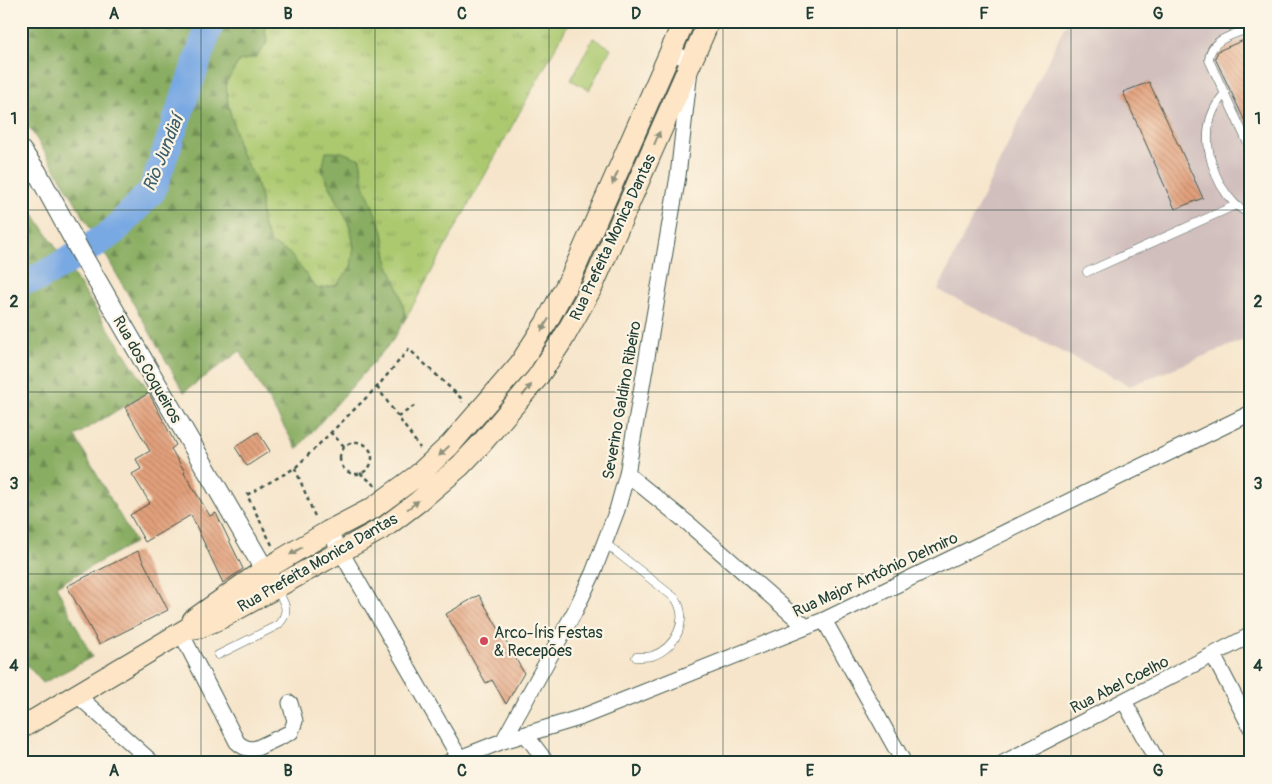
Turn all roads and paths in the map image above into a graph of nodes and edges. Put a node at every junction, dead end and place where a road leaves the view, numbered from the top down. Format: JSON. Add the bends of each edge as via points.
{"nodes":[{"id":1,"x":684,"y":21,"type":"edge"},
{"id":2,"x":709,"y":21,"type":"edge"},
{"id":3,"x":1251,"y":28,"type":"edge"},
{"id":4,"x":671,"y":52,"type":"junction"},
{"id":5,"x":691,"y":61,"type":"junction"},
{"id":6,"x":1225,"y":93,"type":"junction"},
{"id":7,"x":21,"y":150,"type":"edge"},
{"id":8,"x":1251,"y":150,"type":"edge"},
{"id":9,"x":1236,"y":205,"type":"junction"},
{"id":10,"x":1251,"y":215,"type":"edge"},
{"id":11,"x":1087,"y":272,"type":"dead end"},
{"id":12,"x":377,"y":387,"type":"junction"},
{"id":13,"x":417,"y":404,"type":"dead end"},
{"id":14,"x":457,"y":407,"type":"dead end"},
{"id":15,"x":1251,"y":413,"type":"edge"},
{"id":16,"x":398,"y":417,"type":"junction"},
{"id":17,"x":330,"y":432,"type":"junction"},
{"id":18,"x":345,"y":447,"type":"junction"},
{"id":19,"x":421,"y":449,"type":"dead end"},
{"id":20,"x":295,"y":468,"type":"junction"},
{"id":21,"x":360,"y":473,"type":"junction"},
{"id":22,"x":626,"y":474,"type":"junction"},
{"id":23,"x":369,"y":492,"type":"dead end"},
{"id":24,"x":324,"y":528,"type":"junction"},
{"id":25,"x":606,"y":544,"type":"junction"},
{"id":26,"x":274,"y":549,"type":"dead end"},
{"id":27,"x":340,"y":550,"type":"junction"},
{"id":28,"x":270,"y":578,"type":"junction"},
{"id":29,"x":824,"y":620,"type":"junction"},
{"id":30,"x":806,"y":627,"type":"junction"},
{"id":31,"x":184,"y":631,"type":"junction"},
{"id":32,"x":1251,"y":635,"type":"edge"},
{"id":33,"x":218,"y":655,"type":"dead end"},
{"id":34,"x":1213,"y":655,"type":"junction"},
{"id":35,"x":636,"y":658,"type":"dead end"},
{"id":36,"x":78,"y":695,"type":"junction"},
{"id":37,"x":1124,"y":701,"type":"junction"},
{"id":38,"x":290,"y":703,"type":"dead end"},
{"id":39,"x":21,"y":728,"type":"edge"},
{"id":40,"x":1251,"y":728,"type":"edge"},
{"id":41,"x":526,"y":734,"type":"junction"},
{"id":42,"x":503,"y":741,"type":"junction"},
{"id":43,"x":453,"y":760,"type":"edge"},
{"id":44,"x":153,"y":763,"type":"edge"},
{"id":45,"x":547,"y":763,"type":"edge"},
{"id":46,"x":904,"y":763,"type":"edge"},
{"id":47,"x":1003,"y":763,"type":"edge"},
{"id":48,"x":1158,"y":763,"type":"edge"}],
"edges":[{"from":1,"to":4,"type":"main road","name":"Rua Prefeita Monica Dantas"},
{"from":2,"to":5,"type":"main road","name":"Rua Prefeita Monica Dantas"},
{"from":3,"to":6,"type":"lane","via":[[1217,42],[1210,51],[1210,60]]},
{"from":4,"to":5,"type":"street"},
{"from":4,"to":24,"type":"main road","name":"Rua Prefeita Monica Dantas","one_way":true,"via":[[572,275],[520,364],[450,445],[418,475],[373,508]]},
{"from":5,"to":22,"type":"street","name":"Severino Galdino Ribeiro","via":[[678,176]]},
{"from":27,"to":5,"type":"main road","name":"Rua Prefeita Monica Dantas","one_way":true,"via":[[385,527],[460,466],[537,378],[592,287]]},
{"from":6,"to":8,"type":"lane"},
{"from":6,"to":9,"type":"lane","via":[[1211,116],[1208,147],[1217,178]]},
{"from":7,"to":28,"type":"street","name":"Rua dos Coqueiros"},
{"from":9,"to":10,"type":"lane"},
{"from":9,"to":11,"type":"lane"},
{"from":12,"to":14,"type":"path","via":[[409,350],[463,400]]},
{"from":12,"to":16,"type":"path"},
{"from":12,"to":17,"type":"path"},
{"from":13,"to":16,"type":"path"},
{"from":15,"to":29,"type":"street","name":"Rua Major Antônio Delmiro"},
{"from":16,"to":19,"type":"path"},
{"from":17,"to":18,"type":"path"},
{"from":17,"to":20,"type":"path"},
{"from":18,"to":21,"type":"path","via":[[340,456],[342,466],[350,473]]},
{"from":18,"to":21,"type":"path","via":[[359,443],[371,452],[369,468]]},
{"from":20,"to":24,"type":"path"},
{"from":20,"to":26,"type":"path","via":[[248,495]]},
{"from":21,"to":23,"type":"path","via":[[377,486]]},
{"from":22,"to":25,"type":"street","name":"Severino Galdino Ribeiro"},
{"from":22,"to":30,"type":"street","via":[[690,525]]},
{"from":24,"to":27,"type":"street"},
{"from":24,"to":28,"type":"main road","name":"Rua Prefeita Monica Dantas","one_way":true},
{"from":25,"to":35,"type":"lane","via":[[680,605],[681,624],[671,642],[662,651]]},
{"from":25,"to":42,"type":"street","name":"Severino Galdino Ribeiro","via":[[575,611]]},
{"from":27,"to":28,"type":"main road","name":"Rua Prefeita Monica Dantas"},
{"from":27,"to":43,"type":"street"},
{"from":28,"to":31,"type":"main road","name":"Rua Prefeita Monica Dantas","via":[[197,617]]},
{"from":28,"to":33,"type":"lane","via":[[285,603],[284,619]]},
{"from":29,"to":30,"type":"street","name":"Rua Major Antônio Delmiro"},
{"from":29,"to":46,"type":"street"},
{"from":30,"to":41,"type":"street","name":"Rua Major Antônio Delmiro","via":[[579,718]]},
{"from":31,"to":36,"type":"main road","name":"Rua Prefeita Monica Dantas"},
{"from":31,"to":38,"type":"street","via":[[236,742],[241,746],[257,748],[291,732],[295,715]]},
{"from":32,"to":34,"type":"street","name":"Rua Abel Coelho"},
{"from":34,"to":37,"type":"street","name":"Rua Abel Coelho"},
{"from":34,"to":40,"type":"street"},
{"from":36,"to":39,"type":"main road","name":"Rua Prefeita Monica Dantas"},
{"from":36,"to":44,"type":"street"},
{"from":37,"to":47,"type":"street","name":"Rua Abel Coelho"},
{"from":37,"to":48,"type":"street"},
{"from":41,"to":42,"type":"street","name":"Rua Major Antônio Delmiro"},
{"from":41,"to":45,"type":"street"},
{"from":42,"to":43,"type":"street","name":"Rua Major Antônio Delmiro"}]}
